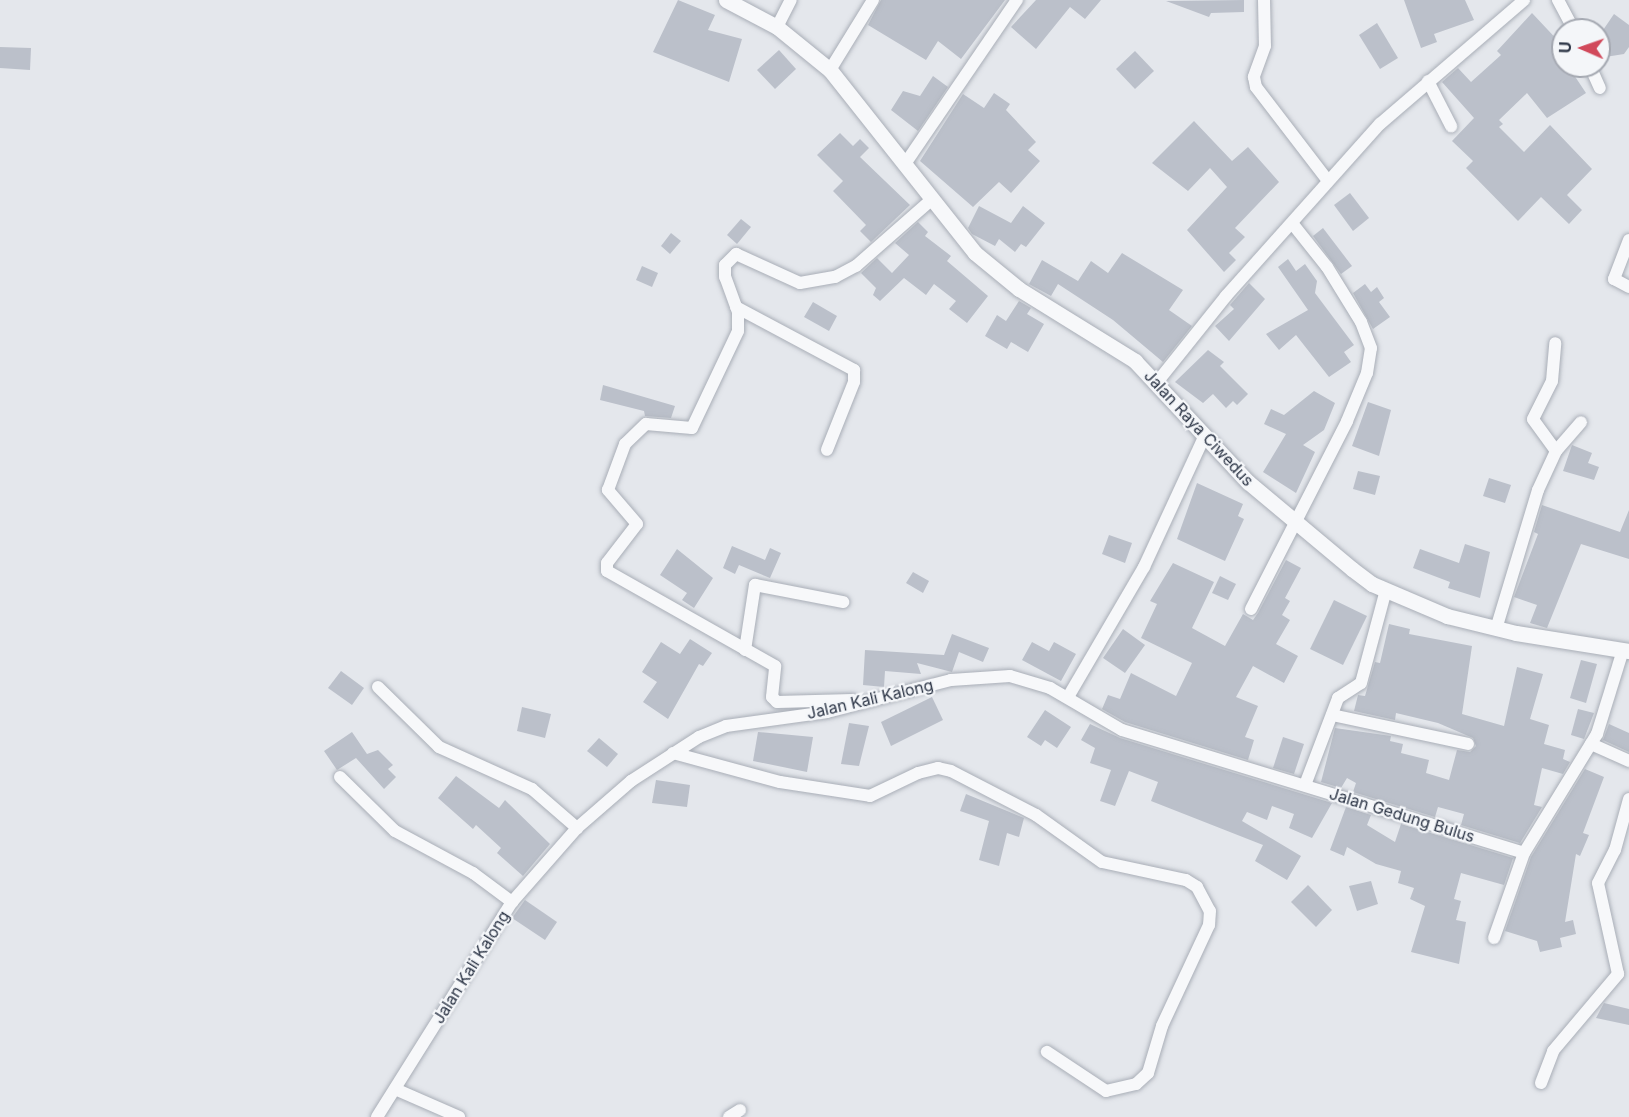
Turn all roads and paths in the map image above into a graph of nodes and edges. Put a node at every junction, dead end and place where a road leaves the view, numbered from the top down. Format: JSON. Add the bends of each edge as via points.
{"nodes":[{"id":1,"x":726,"y":0,"type":"edge"},
{"id":2,"x":791,"y":0,"type":"edge"},
{"id":3,"x":873,"y":0,"type":"edge"},
{"id":4,"x":1017,"y":0,"type":"edge"},
{"id":5,"x":1264,"y":0,"type":"edge"},
{"id":6,"x":1524,"y":0,"type":"edge"},
{"id":7,"x":1558,"y":0,"type":"edge"},
{"id":8,"x":1568,"y":18,"type":"edge"},
{"id":9,"x":777,"y":27,"type":"junction"},
{"id":10,"x":830,"y":70,"type":"junction"},
{"id":11,"x":1595,"y":78,"type":"edge"},
{"id":12,"x":1428,"y":81,"type":"junction"},
{"id":13,"x":1600,"y":88,"type":"dead end"},
{"id":14,"x":1451,"y":126,"type":"dead end"},
{"id":15,"x":905,"y":164,"type":"junction"},
{"id":16,"x":1328,"y":181,"type":"junction"},
{"id":17,"x":931,"y":200,"type":"junction"},
{"id":18,"x":1292,"y":224,"type":"junction"},
{"id":19,"x":1629,"y":240,"type":"edge"},
{"id":20,"x":1629,"y":287,"type":"edge"},
{"id":21,"x":736,"y":308,"type":"junction"},
{"id":22,"x":1555,"y":343,"type":"dead end"},
{"id":23,"x":1158,"y":381,"type":"junction"},
{"id":24,"x":1581,"y":422,"type":"dead end"},
{"id":25,"x":1205,"y":435,"type":"junction"},
{"id":26,"x":827,"y":450,"type":"dead end"},
{"id":27,"x":1557,"y":451,"type":"junction"},
{"id":28,"x":1293,"y":522,"type":"junction"},
{"id":29,"x":1386,"y":590,"type":"junction"},
{"id":30,"x":843,"y":602,"type":"dead end"},
{"id":31,"x":1251,"y":609,"type":"dead end"},
{"id":32,"x":1496,"y":629,"type":"junction"},
{"id":33,"x":745,"y":650,"type":"junction"},
{"id":34,"x":1626,"y":651,"type":"edge"},
{"id":35,"x":378,"y":687,"type":"dead end"},
{"id":36,"x":1068,"y":697,"type":"junction"},
{"id":37,"x":863,"y":701,"type":"junction"},
{"id":38,"x":1332,"y":716,"type":"junction"},
{"id":39,"x":1468,"y":744,"type":"dead end"},
{"id":40,"x":1591,"y":744,"type":"junction"},
{"id":41,"x":673,"y":753,"type":"junction"},
{"id":42,"x":1629,"y":761,"type":"edge"},
{"id":43,"x":340,"y":777,"type":"dead end"},
{"id":44,"x":1305,"y":784,"type":"junction"},
{"id":45,"x":1629,"y":799,"type":"edge"},
{"id":46,"x":577,"y":828,"type":"junction"},
{"id":47,"x":1524,"y":853,"type":"junction"},
{"id":48,"x":512,"y":902,"type":"junction"},
{"id":49,"x":1494,"y":938,"type":"dead end"},
{"id":50,"x":1047,"y":1052,"type":"dead end"},
{"id":51,"x":1541,"y":1083,"type":"dead end"},
{"id":52,"x":395,"y":1089,"type":"junction"},
{"id":53,"x":377,"y":1117,"type":"edge"},
{"id":54,"x":459,"y":1117,"type":"edge"}],
"edges":[{"from":1,"to":9,"type":"street","name":"Jalan Raya Ciwedus"},
{"from":2,"to":9,"type":"street"},
{"from":3,"to":10,"type":"street"},
{"from":4,"to":15,"type":"street"},
{"from":5,"to":16,"type":"street","via":[[1265,46],[1254,77],[1256,87]]},
{"from":6,"to":12,"type":"street","via":[[1508,18]]},
{"from":7,"to":8,"type":"street"},
{"from":9,"to":10,"type":"street","name":"Jalan Raya Ciwedus"},
{"from":10,"to":15,"type":"street","name":"Jalan Raya Ciwedus"},
{"from":11,"to":13,"type":"street"},
{"from":12,"to":14,"type":"street"},
{"from":12,"to":16,"type":"street"},
{"from":15,"to":17,"type":"street","name":"Jalan Raya Ciwedus"},
{"from":16,"to":18,"type":"street"},
{"from":17,"to":21,"type":"street","via":[[856,266],[835,277],[800,283],[736,254],[725,265]]},
{"from":17,"to":23,"type":"street","name":"Jalan Raya Ciwedus","via":[[995,270]]},
{"from":18,"to":23,"type":"street"},
{"from":18,"to":28,"type":"street","via":[[1327,267],[1371,348],[1359,395]]},
{"from":19,"to":20,"type":"street","via":[[1614,279]]},
{"from":21,"to":26,"type":"street","via":[[854,370],[854,382]]},
{"from":21,"to":33,"type":"street","via":[[738,331],[692,428],[646,424],[618,458],[608,495],[637,524],[604,568]]},
{"from":22,"to":27,"type":"street","via":[[1552,381],[1533,419]]},
{"from":23,"to":25,"type":"street","name":"Jalan Raya Ciwedus"},
{"from":24,"to":27,"type":"street"},
{"from":25,"to":28,"type":"street","name":"Jalan Raya Ciwedus"},
{"from":25,"to":36,"type":"street","via":[[1144,567]]},
{"from":27,"to":32,"type":"street","via":[[1538,490]]},
{"from":28,"to":29,"type":"street","name":"Jalan Raya Ciwedus","via":[[1352,569]]},
{"from":28,"to":31,"type":"street"},
{"from":29,"to":32,"type":"street","name":"Jalan Raya Ciwedus","via":[[1447,615]]},
{"from":29,"to":38,"type":"street","via":[[1361,682],[1339,696]]},
{"from":30,"to":33,"type":"street","via":[[755,585]]},
{"from":32,"to":34,"type":"street","name":"Jalan Raya Ciwedus"},
{"from":33,"to":37,"type":"street","via":[[775,666],[772,697],[777,702]]},
{"from":34,"to":40,"type":"street"},
{"from":35,"to":46,"type":"street","via":[[439,747],[532,789]]},
{"from":36,"to":37,"type":"street","name":"Jalan Kali Kalong","via":[[1032,680],[987,676]]},
{"from":36,"to":44,"type":"street","name":"Jalan Gedung Bulus","via":[[1122,730]]},
{"from":37,"to":41,"type":"street","name":"Jalan Kali Kalong","via":[[827,712],[726,726]]},
{"from":38,"to":39,"type":"street"},
{"from":38,"to":44,"type":"street"},
{"from":40,"to":42,"type":"street"},
{"from":40,"to":47,"type":"street"},
{"from":41,"to":46,"type":"street","name":"Jalan Kali Kalong","via":[[594,809]]},
{"from":41,"to":50,"type":"street","via":[[780,782],[870,796],[918,773],[938,768],[951,771],[1036,815],[1102,862],[1186,880],[1197,887],[1210,911],[1209,925],[1162,1026],[1148,1073],[1136,1084],[1106,1091]]},
{"from":43,"to":48,"type":"street","via":[[395,831],[473,873]]},
{"from":44,"to":47,"type":"street","name":"Jalan Gedung Bulus"},
{"from":45,"to":51,"type":"street","via":[[1615,850],[1598,883],[1618,974],[1553,1051]]},
{"from":46,"to":48,"type":"street","name":"Jalan Kali Kalong"},
{"from":47,"to":49,"type":"street"},
{"from":48,"to":52,"type":"street","name":"Jalan Kali Kalong"},
{"from":52,"to":53,"type":"street","name":"Jalan Kali Kalong"},
{"from":52,"to":54,"type":"street"}]}
